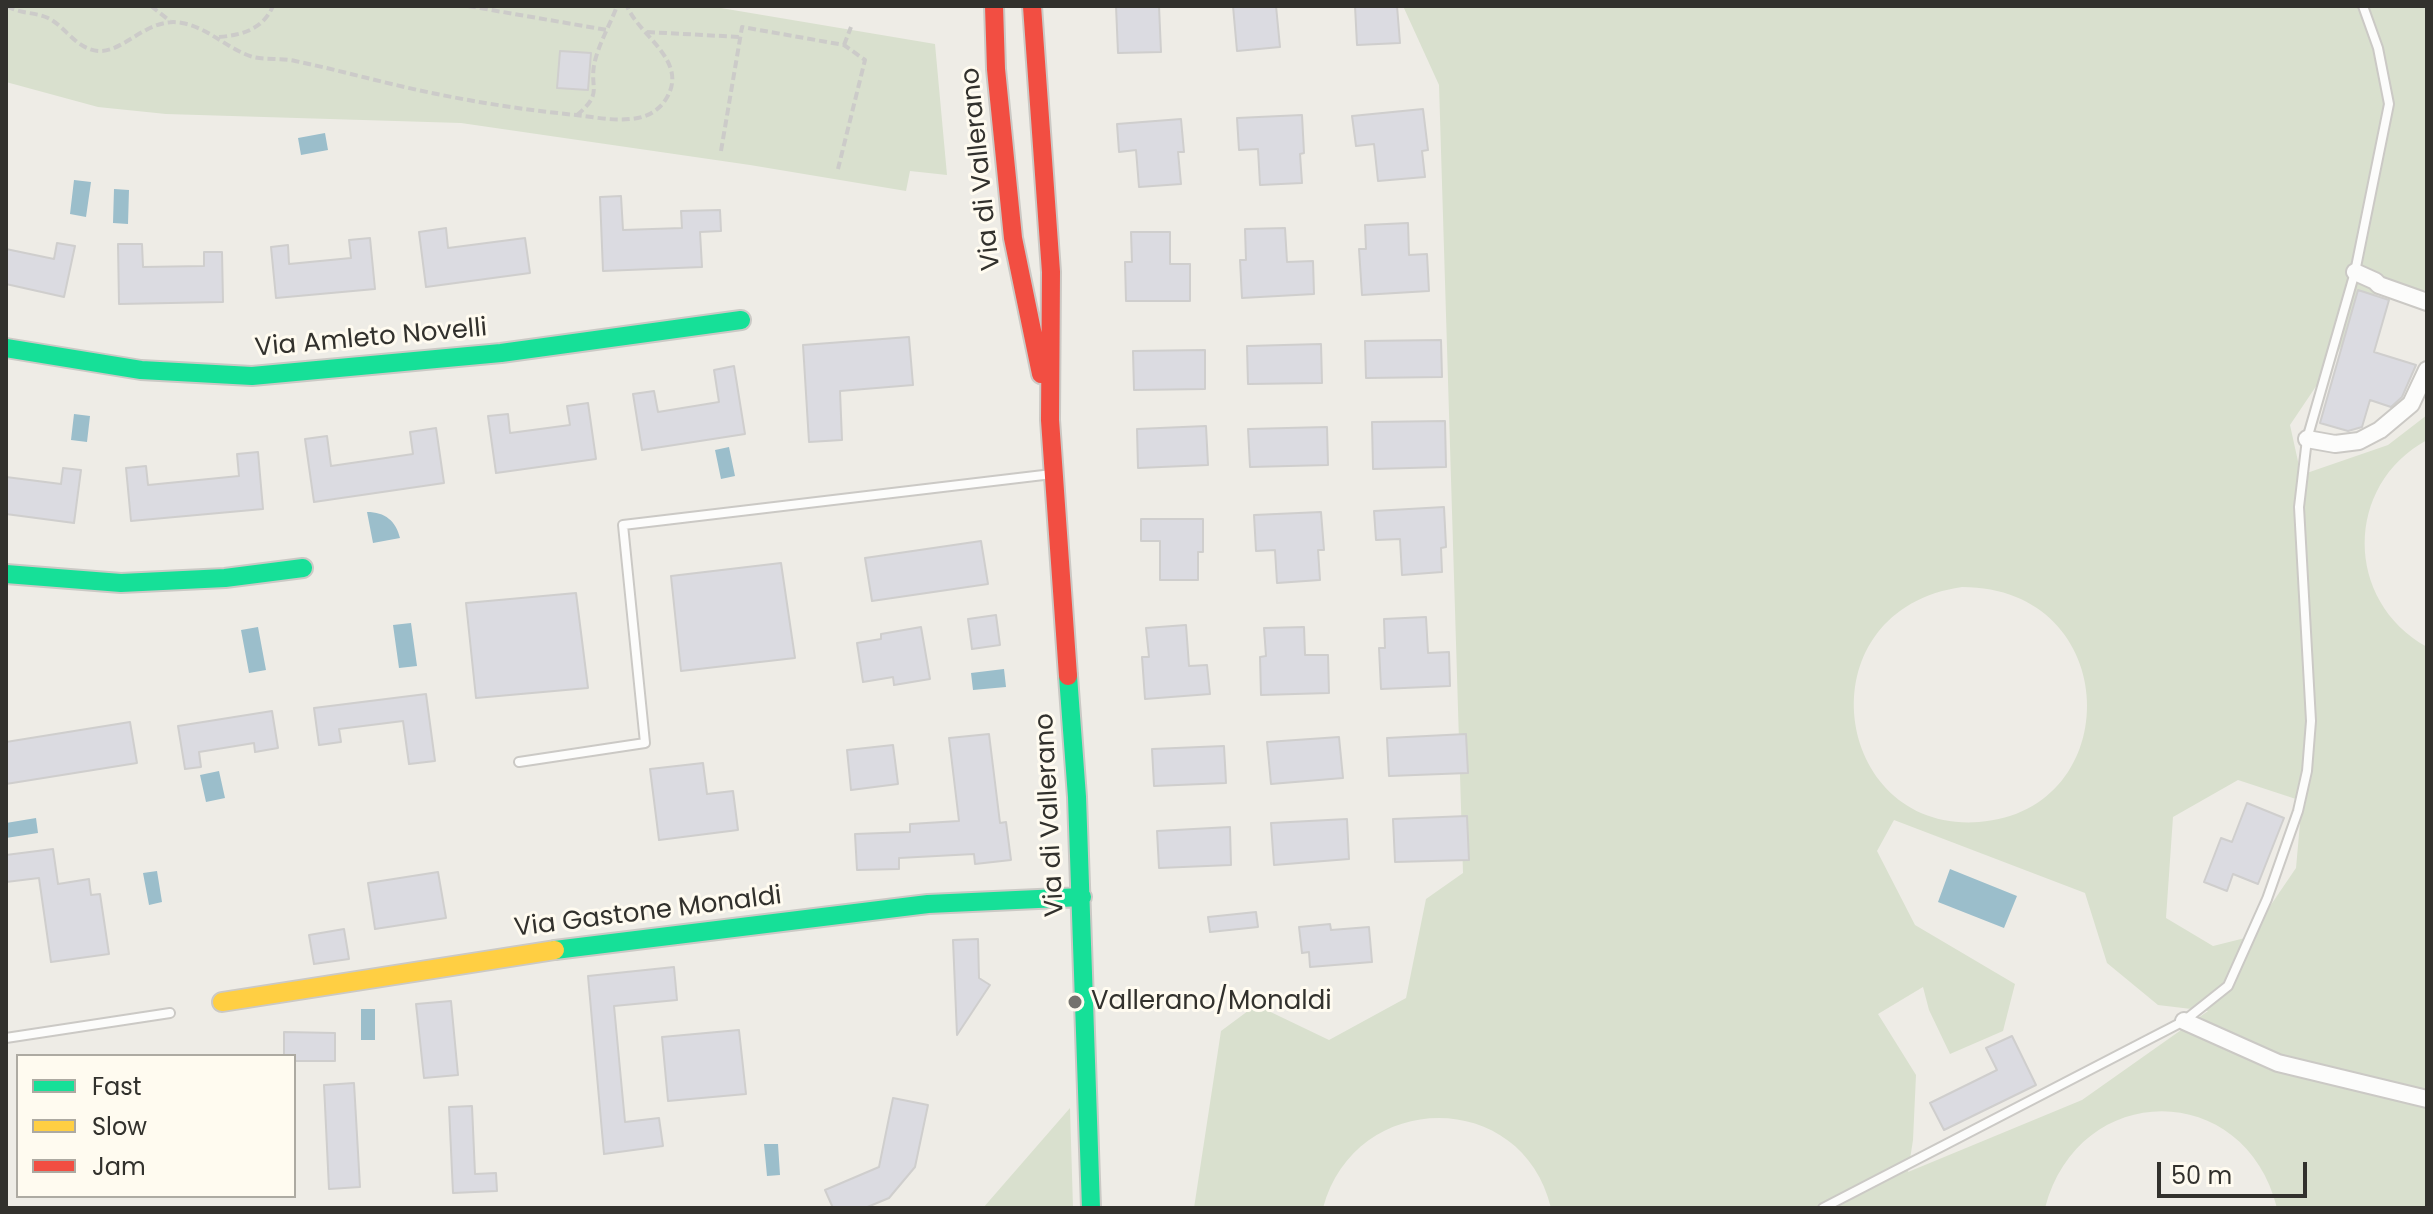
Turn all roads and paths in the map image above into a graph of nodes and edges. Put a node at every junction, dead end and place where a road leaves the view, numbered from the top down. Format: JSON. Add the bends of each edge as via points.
{"nodes":[{"id":1,"x":7,"y":6,"type":"edge"},
{"id":2,"x":151,"y":6,"type":"edge"},
{"id":3,"x":273,"y":6,"type":"edge"},
{"id":4,"x":468,"y":6,"type":"edge"},
{"id":5,"x":617,"y":6,"type":"edge"},
{"id":6,"x":627,"y":6,"type":"edge"},
{"id":7,"x":994,"y":6,"type":"edge"},
{"id":8,"x":1032,"y":6,"type":"edge"},
{"id":9,"x":2363,"y":6,"type":"edge"},
{"id":10,"x":170,"y":21,"type":"junction"},
{"id":11,"x":851,"y":27,"type":"dead end"},
{"id":12,"x":607,"y":30,"type":"junction"},
{"id":13,"x":647,"y":32,"type":"junction"},
{"id":14,"x":217,"y":37,"type":"junction"},
{"id":15,"x":740,"y":37,"type":"junction"},
{"id":16,"x":844,"y":45,"type":"junction"},
{"id":17,"x":577,"y":115,"type":"junction"},
{"id":18,"x":721,"y":151,"type":"dead end"},
{"id":19,"x":838,"y":169,"type":"dead end"},
{"id":20,"x":2355,"y":272,"type":"junction"},
{"id":21,"x":2427,"y":302,"type":"edge"},
{"id":22,"x":741,"y":320,"type":"dead end"},
{"id":23,"x":6,"y":348,"type":"edge"},
{"id":24,"x":2427,"y":370,"type":"edge"},
{"id":25,"x":1050,"y":420,"type":"junction"},
{"id":26,"x":2307,"y":439,"type":"junction"},
{"id":27,"x":1055,"y":473,"type":"junction"},
{"id":28,"x":303,"y":568,"type":"dead end"},
{"id":29,"x":6,"y":574,"type":"edge"},
{"id":30,"x":519,"y":762,"type":"dead end"},
{"id":31,"x":1082,"y":897,"type":"junction"},
{"id":32,"x":222,"y":1002,"type":"dead end"},
{"id":33,"x":170,"y":1013,"type":"dead end"},
{"id":34,"x":2184,"y":1021,"type":"junction"},
{"id":35,"x":6,"y":1038,"type":"edge"},
{"id":36,"x":2427,"y":1099,"type":"edge"},
{"id":37,"x":1091,"y":1208,"type":"edge"},
{"id":38,"x":1823,"y":1208,"type":"edge"}],
"edges":[{"from":1,"to":10,"type":"path","via":[[46,17],[97,51]]},
{"from":2,"to":10,"type":"path"},
{"from":3,"to":14,"type":"path","via":[[261,25],[241,35]]},
{"from":4,"to":12,"type":"path"},
{"from":5,"to":12,"type":"path"},
{"from":6,"to":13,"type":"path"},
{"from":7,"to":25,"type":"street","name":"Via di Vallerano","via":[[1013,238]]},
{"from":8,"to":25,"type":"street","name":"Via di Vallerano","via":[[1051,272]]},
{"from":9,"to":20,"type":"lane","via":[[2389,104]]},
{"from":10,"to":14,"type":"path"},
{"from":11,"to":16,"type":"path"},
{"from":12,"to":17,"type":"path","via":[[594,67],[596,88]]},
{"from":13,"to":15,"type":"path"},
{"from":13,"to":17,"type":"path","via":[[669,67],[673,84],[665,100],[653,113],[631,119]]},
{"from":14,"to":17,"type":"path","via":[[253,57],[292,60],[469,101]]},
{"from":15,"to":16,"type":"path","via":[[742,27]]},
{"from":15,"to":18,"type":"path"},
{"from":16,"to":19,"type":"path","via":[[865,60]]},
{"from":20,"to":21,"type":"street"},
{"from":20,"to":26,"type":"lane"},
{"from":22,"to":23,"type":"street","name":"Via Amleto Novelli","via":[[501,353],[252,376],[141,370]]},
{"from":24,"to":26,"type":"street","via":[[2411,404],[2380,430],[2359,441],[2335,444]]},
{"from":25,"to":27,"type":"street","name":"Via di Vallerano"},
{"from":26,"to":34,"type":"lane","via":[[2299,507],[2311,721],[2307,771],[2267,899],[2228,986]]},
{"from":27,"to":30,"type":"lane","via":[[623,525],[645,743]]},
{"from":27,"to":31,"type":"street","name":"Via di Vallerano"},
{"from":28,"to":29,"type":"street","via":[[121,583]]},
{"from":31,"to":32,"type":"street","name":"Via Gastone Monaldi","via":[[928,904],[514,955]]},
{"from":31,"to":37,"type":"street","name":"Via di Vallerano"},
{"from":33,"to":35,"type":"lane"},
{"from":34,"to":36,"type":"street","via":[[2278,1063]]},
{"from":34,"to":38,"type":"lane"}]}
